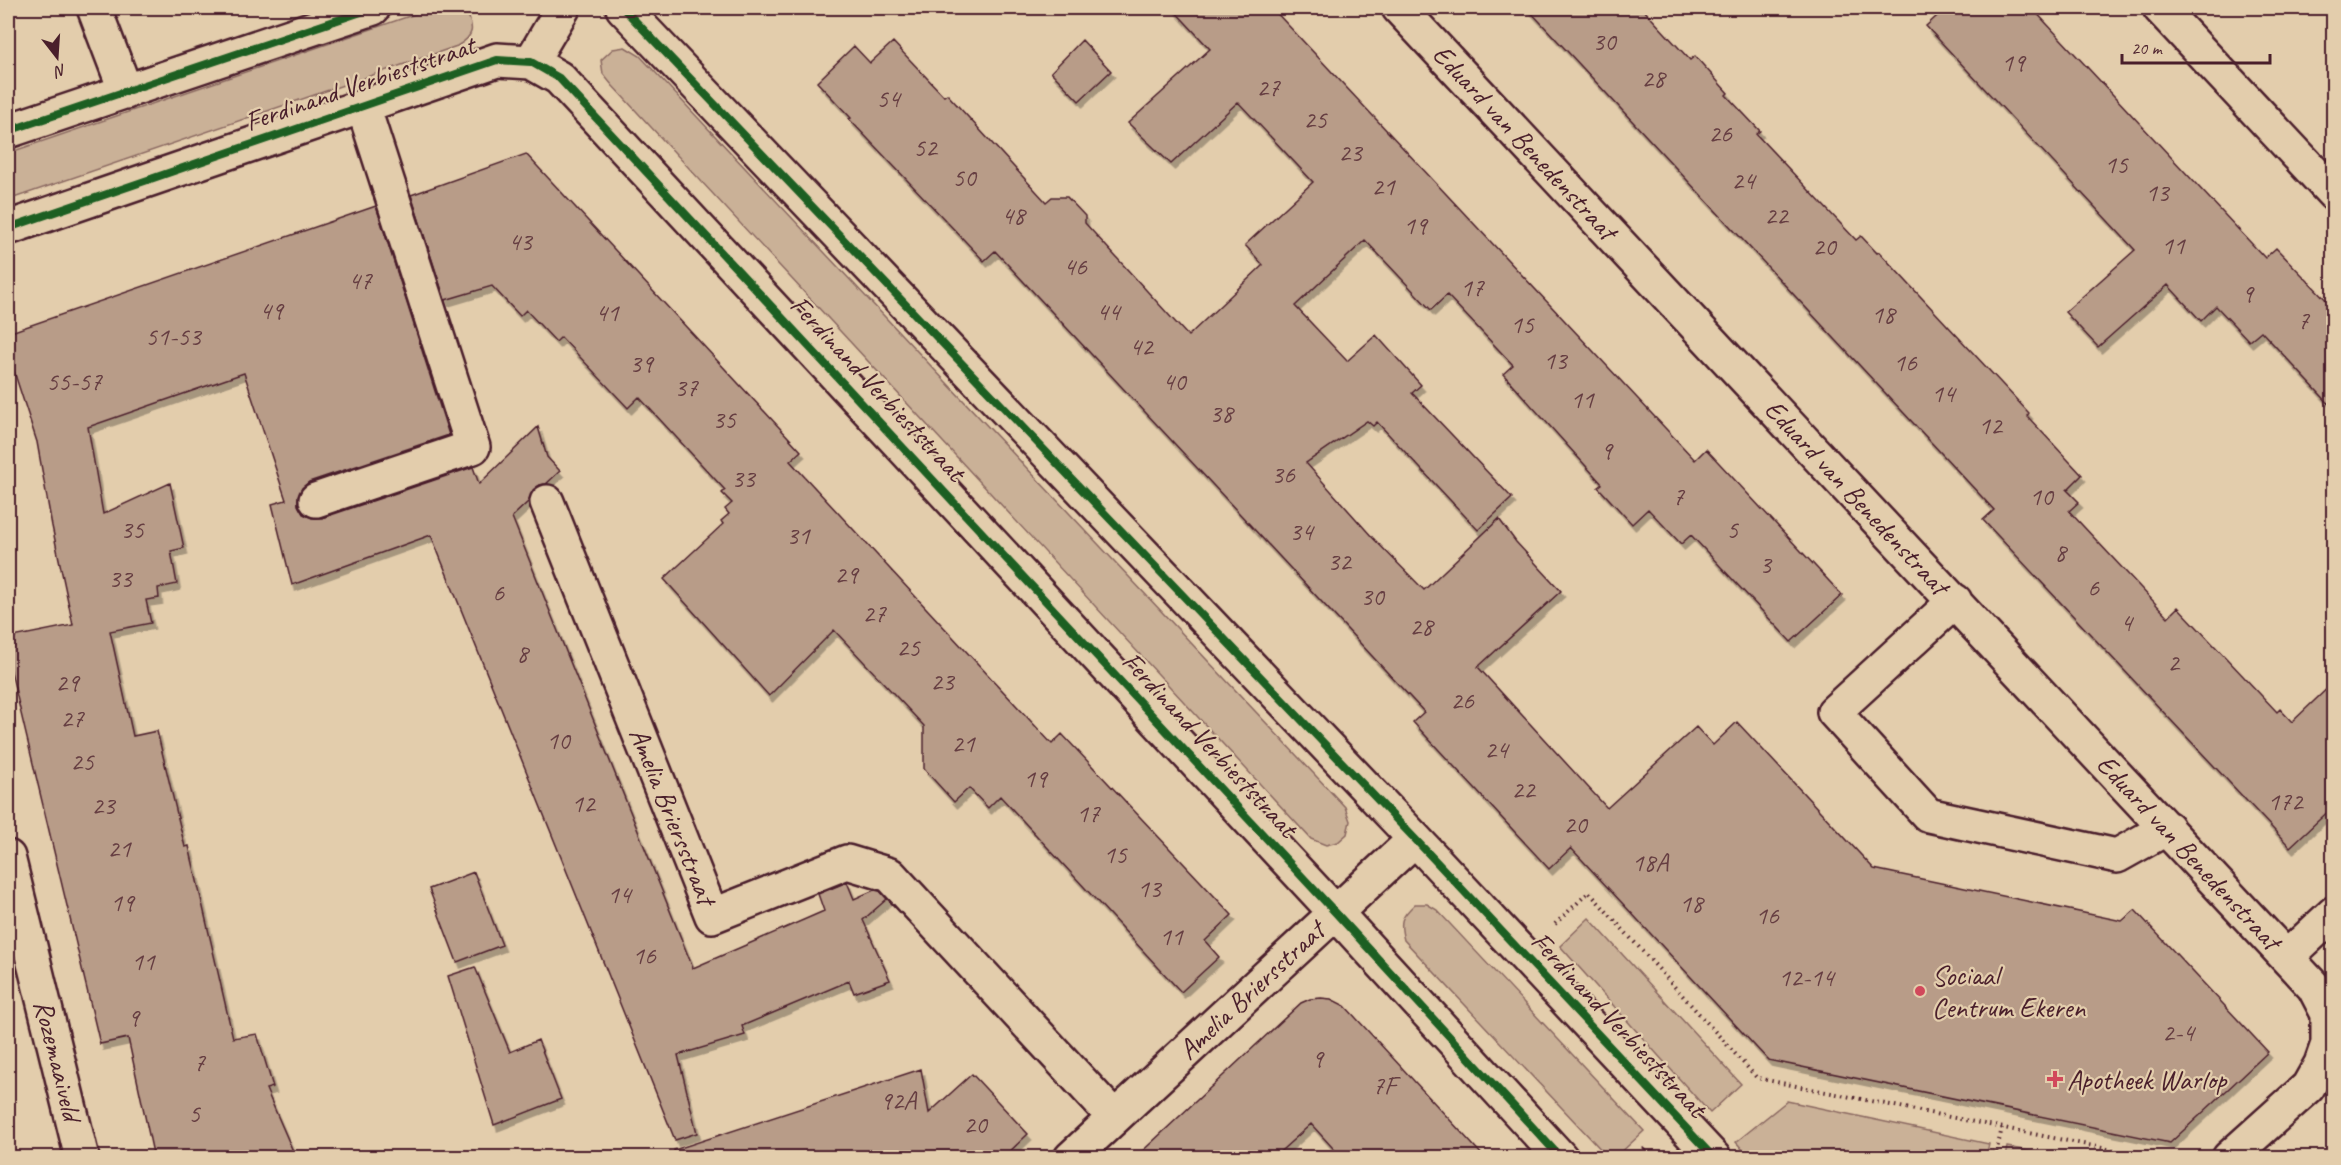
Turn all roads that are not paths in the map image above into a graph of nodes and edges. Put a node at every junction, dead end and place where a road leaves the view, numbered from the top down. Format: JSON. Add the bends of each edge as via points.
{"nodes":[{"id":1,"x":94,"y":8,"type":"edge"},
{"id":2,"x":373,"y":8,"type":"edge"},
{"id":3,"x":563,"y":8,"type":"edge"},
{"id":4,"x":623,"y":8,"type":"edge"},
{"id":5,"x":1400,"y":8,"type":"edge"},
{"id":6,"x":2160,"y":8,"type":"edge"},
{"id":7,"x":531,"y":62,"type":"junction"},
{"id":8,"x":126,"y":92,"type":"junction"},
{"id":9,"x":363,"y":106,"type":"junction"},
{"id":10,"x":8,"y":131,"type":"edge"},
{"id":11,"x":2334,"y":194,"type":"edge"},
{"id":12,"x":8,"y":228,"type":"edge"},
{"id":13,"x":316,"y":500,"type":"dead end"},
{"id":14,"x":547,"y":502,"type":"dead end"},
{"id":15,"x":1955,"y":601,"type":"junction"},
{"id":16,"x":2167,"y":828,"type":"junction"},
{"id":17,"x":1415,"y":839,"type":"junction"},
{"id":18,"x":8,"y":857,"type":"edge"},
{"id":19,"x":1335,"y":912,"type":"junction"},
{"id":20,"x":2334,"y":913,"type":"edge"},
{"id":21,"x":2287,"y":957,"type":"junction"},
{"id":22,"x":1114,"y":1117,"type":"junction"},
{"id":23,"x":82,"y":1158,"type":"edge"},
{"id":24,"x":1071,"y":1158,"type":"edge"},
{"id":25,"x":1561,"y":1158,"type":"edge"},
{"id":26,"x":1714,"y":1158,"type":"edge"},
{"id":27,"x":2229,"y":1158,"type":"edge"}],
"edges":[{"from":1,"to":8,"type":"street"},
{"from":2,"to":8,"type":"street"},
{"from":3,"to":7,"type":"street"},
{"from":4,"to":17,"type":"street","name":"Ferdinand Verbieststraat"},
{"from":5,"to":15,"type":"street","name":"Eduard van Benedenstraat"},
{"from":6,"to":11,"type":"street"},
{"from":7,"to":9,"type":"street","name":"Ferdinand Verbieststraat","via":[[497,60]]},
{"from":7,"to":19,"type":"street","name":"Ferdinand Verbieststraat","via":[[559,78]]},
{"from":8,"to":10,"type":"street"},
{"from":9,"to":12,"type":"street","name":"Ferdinand Verbieststraat"},
{"from":9,"to":13,"type":"street","via":[[473,447]]},
{"from":14,"to":22,"type":"street","name":"Amelia Briersstraat","via":[[712,916],[847,862],[890,875]]},
{"from":15,"to":16,"type":"street","name":"Eduard van Benedenstraat"},
{"from":15,"to":16,"type":"street","via":[[1834,712],[1928,815],[2117,856]]},
{"from":16,"to":21,"type":"street","name":"Eduard van Benedenstraat"},
{"from":17,"to":19,"type":"street","name":"Amelia Briersstraat"},
{"from":17,"to":26,"type":"street","name":"Ferdinand Verbieststraat"},
{"from":18,"to":23,"type":"street","name":"Rozemaaiveld"},
{"from":19,"to":22,"type":"street","name":"Amelia Briersstraat"},
{"from":19,"to":25,"type":"street","name":"Ferdinand Verbieststraat"},
{"from":20,"to":21,"type":"street"},
{"from":21,"to":27,"type":"street","name":"Eduard van Benedenstraat","via":[[2314,987],[2328,1014],[2328,1044],[2308,1087]]},
{"from":22,"to":24,"type":"street","name":"Amelia Briersstraat"}]}
